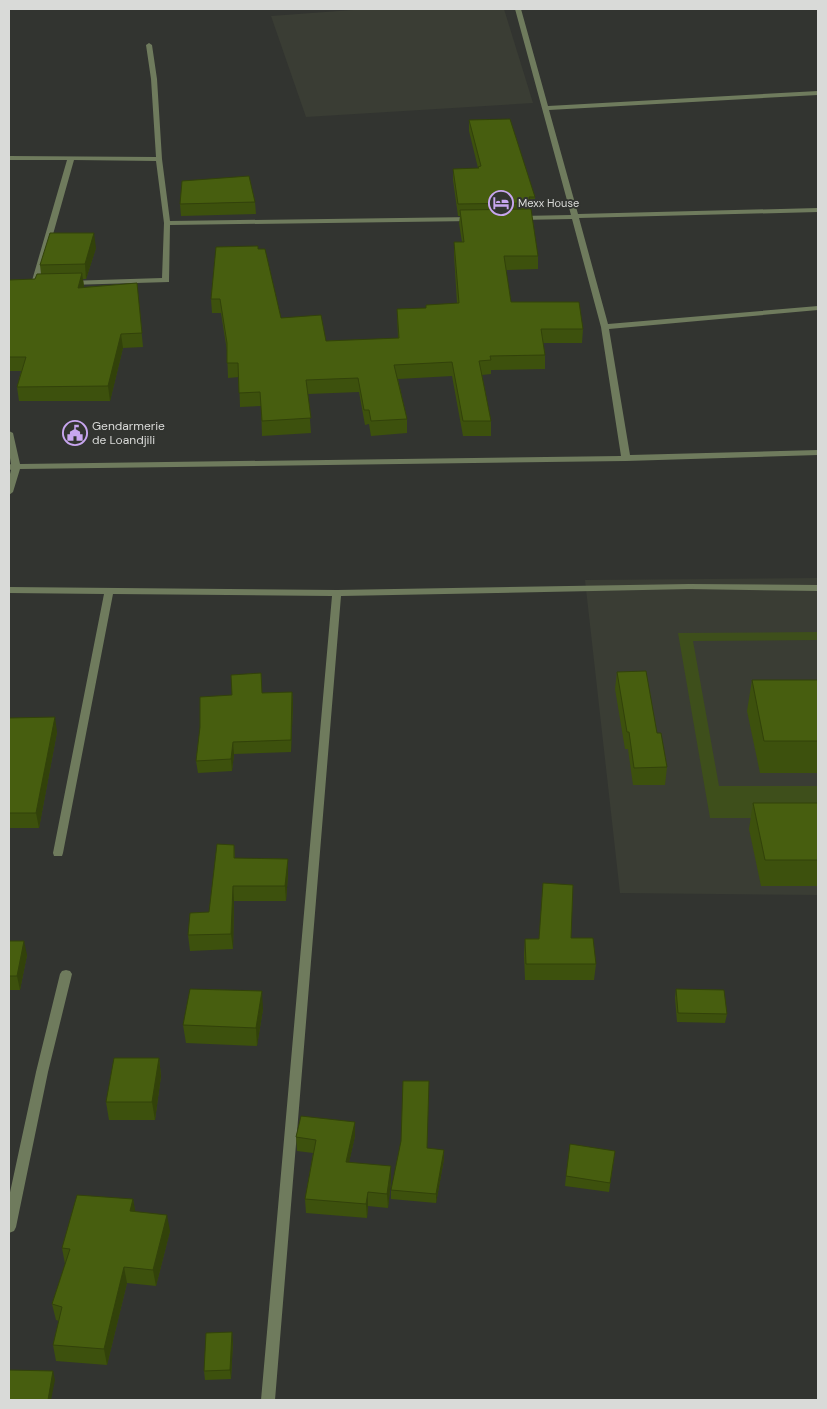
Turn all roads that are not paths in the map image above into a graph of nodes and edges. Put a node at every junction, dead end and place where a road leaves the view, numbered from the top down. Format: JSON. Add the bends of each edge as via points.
{"nodes":[{"id":1,"x":518,"y":9,"type":"edge"},
{"id":2,"x":149,"y":44,"type":"dead end"},
{"id":3,"x":818,"y":93,"type":"edge"},
{"id":4,"x":546,"y":108,"type":"junction"},
{"id":5,"x":9,"y":158,"type":"edge"},
{"id":6,"x":72,"y":159,"type":"junction"},
{"id":7,"x":159,"y":159,"type":"junction"},
{"id":8,"x":818,"y":210,"type":"edge"},
{"id":9,"x":515,"y":218,"type":"edge"},
{"id":10,"x":575,"y":218,"type":"junction"},
{"id":11,"x":485,"y":219,"type":"edge"},
{"id":12,"x":167,"y":223,"type":"junction"},
{"id":13,"x":63,"y":283,"type":"edge"},
{"id":14,"x":26,"y":284,"type":"edge"},
{"id":15,"x":35,"y":284,"type":"junction"},
{"id":16,"x":44,"y":284,"type":"edge"},
{"id":17,"x":818,"y":308,"type":"edge"},
{"id":18,"x":605,"y":327,"type":"junction"},
{"id":19,"x":9,"y":433,"type":"edge"},
{"id":20,"x":818,"y":453,"type":"edge"},
{"id":21,"x":626,"y":458,"type":"junction"},
{"id":22,"x":12,"y":467,"type":"edge"},
{"id":23,"x":9,"y":492,"type":"edge"},
{"id":24,"x":818,"y":588,"type":"edge"},
{"id":25,"x":9,"y":590,"type":"edge"},
{"id":26,"x":109,"y":591,"type":"junction"},
{"id":27,"x":337,"y":594,"type":"junction"},
{"id":28,"x":58,"y":853,"type":"dead end"},
{"id":29,"x":66,"y":974,"type":"dead end"},
{"id":30,"x":9,"y":1227,"type":"edge"},
{"id":31,"x":268,"y":1400,"type":"edge"}],
"edges":[{"from":1,"to":4,"type":"street"},
{"from":2,"to":7,"type":"street"},
{"from":3,"to":4,"type":"street"},
{"from":4,"to":10,"type":"street"},
{"from":5,"to":6,"type":"street"},
{"from":6,"to":7,"type":"street"},
{"from":6,"to":15,"type":"street"},
{"from":7,"to":12,"type":"street"},
{"from":8,"to":10,"type":"street"},
{"from":9,"to":10,"type":"street"},
{"from":10,"to":18,"type":"street"},
{"from":11,"to":12,"type":"street"},
{"from":12,"to":13,"type":"street","via":[[166,280]]},
{"from":14,"to":15,"type":"street"},
{"from":15,"to":16,"type":"street"},
{"from":17,"to":18,"type":"street"},
{"from":18,"to":21,"type":"street"},
{"from":19,"to":22,"type":"street"},
{"from":20,"to":21,"type":"street"},
{"from":21,"to":22,"type":"street"},
{"from":22,"to":23,"type":"street"},
{"from":24,"to":27,"type":"street","via":[[689,587]]},
{"from":25,"to":26,"type":"street"},
{"from":26,"to":27,"type":"street"},
{"from":26,"to":28,"type":"street"},
{"from":27,"to":31,"type":"street"},
{"from":29,"to":30,"type":"street"}]}
